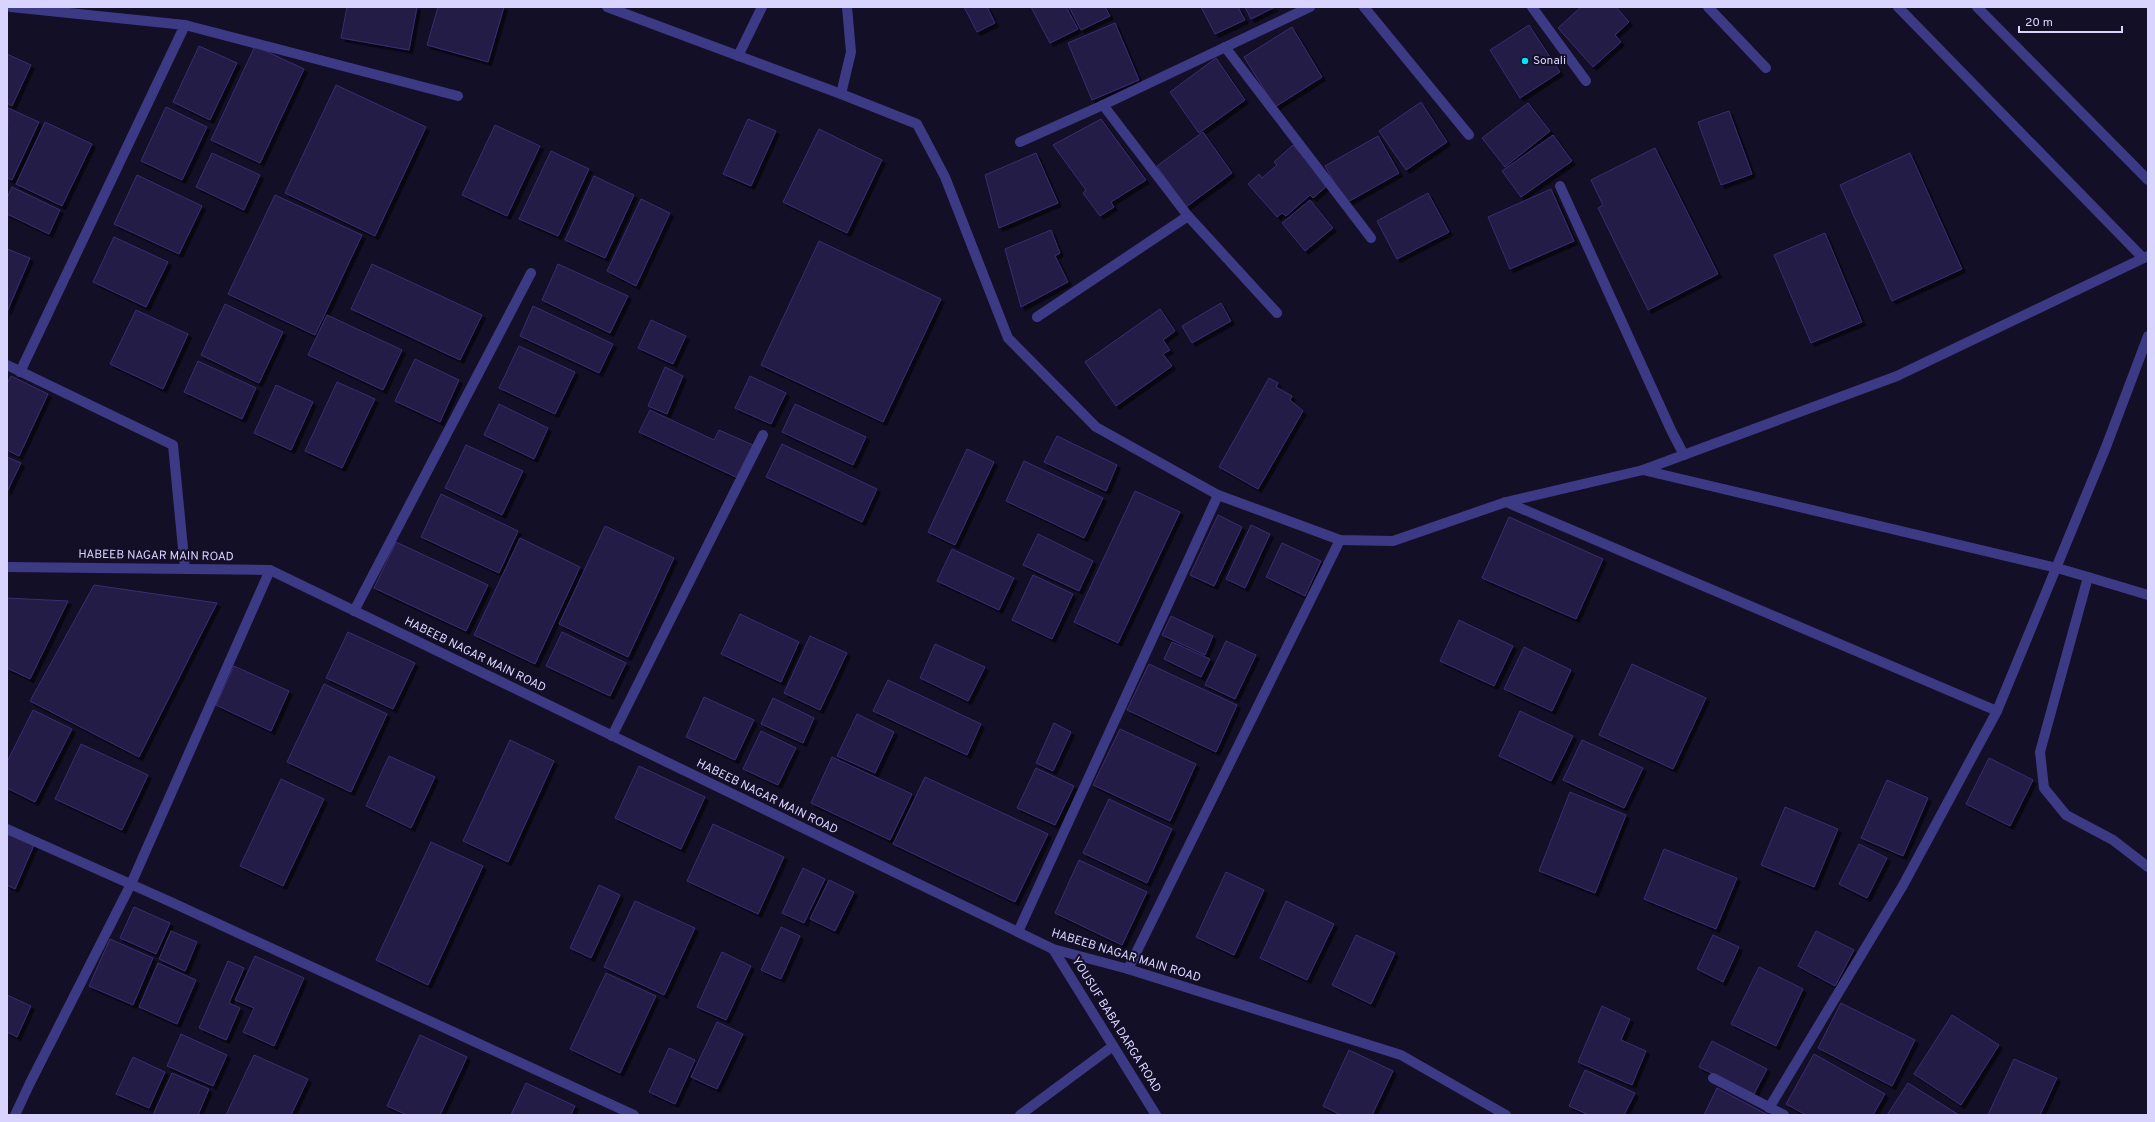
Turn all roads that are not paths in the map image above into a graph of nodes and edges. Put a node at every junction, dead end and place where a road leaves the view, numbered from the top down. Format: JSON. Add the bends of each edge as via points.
{"nodes":[{"id":1,"x":11,"y":7,"type":"edge"},
{"id":2,"x":607,"y":7,"type":"edge"},
{"id":3,"x":762,"y":7,"type":"edge"},
{"id":4,"x":846,"y":7,"type":"edge"},
{"id":5,"x":1310,"y":7,"type":"edge"},
{"id":6,"x":1364,"y":7,"type":"edge"},
{"id":7,"x":1532,"y":7,"type":"edge"},
{"id":8,"x":1708,"y":7,"type":"edge"},
{"id":9,"x":1898,"y":7,"type":"edge"},
{"id":10,"x":1977,"y":7,"type":"edge"},
{"id":11,"x":185,"y":25,"type":"junction"},
{"id":12,"x":1225,"y":48,"type":"junction"},
{"id":13,"x":738,"y":56,"type":"junction"},
{"id":14,"x":1766,"y":68,"type":"dead end"},
{"id":15,"x":1586,"y":81,"type":"dead end"},
{"id":16,"x":841,"y":94,"type":"junction"},
{"id":17,"x":458,"y":96,"type":"dead end"},
{"id":18,"x":1103,"y":105,"type":"junction"},
{"id":19,"x":1469,"y":136,"type":"dead end"},
{"id":20,"x":1020,"y":142,"type":"dead end"},
{"id":21,"x":2148,"y":180,"type":"edge"},
{"id":22,"x":1560,"y":186,"type":"dead end"},
{"id":23,"x":1188,"y":216,"type":"junction"},
{"id":24,"x":1371,"y":238,"type":"dead end"},
{"id":25,"x":2146,"y":257,"type":"edge"},
{"id":26,"x":531,"y":273,"type":"dead end"},
{"id":27,"x":1277,"y":314,"type":"dead end"},
{"id":28,"x":1037,"y":317,"type":"dead end"},
{"id":29,"x":2148,"y":336,"type":"edge"},
{"id":30,"x":7,"y":365,"type":"edge"},
{"id":31,"x":20,"y":372,"type":"junction"},
{"id":32,"x":763,"y":435,"type":"dead end"},
{"id":33,"x":1684,"y":455,"type":"junction"},
{"id":34,"x":1643,"y":470,"type":"junction"},
{"id":35,"x":1218,"y":495,"type":"junction"},
{"id":36,"x":1506,"y":502,"type":"junction"},
{"id":37,"x":1340,"y":540,"type":"junction"},
{"id":38,"x":7,"y":567,"type":"edge"},
{"id":39,"x":2057,"y":568,"type":"junction"},
{"id":40,"x":185,"y":569,"type":"junction"},
{"id":41,"x":270,"y":570,"type":"junction"},
{"id":42,"x":2088,"y":577,"type":"junction"},
{"id":43,"x":2148,"y":595,"type":"edge"},
{"id":44,"x":354,"y":611,"type":"junction"},
{"id":45,"x":1997,"y":711,"type":"junction"},
{"id":46,"x":612,"y":736,"type":"junction"},
{"id":47,"x":7,"y":830,"type":"edge"},
{"id":48,"x":2148,"y":867,"type":"edge"},
{"id":49,"x":131,"y":884,"type":"junction"},
{"id":50,"x":1018,"y":932,"type":"junction"},
{"id":51,"x":1053,"y":949,"type":"junction"},
{"id":52,"x":1128,"y":969,"type":"junction"},
{"id":53,"x":1113,"y":1046,"type":"junction"},
{"id":54,"x":1713,"y":1078,"type":"dead end"},
{"id":55,"x":1769,"y":1108,"type":"junction"},
{"id":56,"x":15,"y":1115,"type":"edge"},
{"id":57,"x":634,"y":1115,"type":"edge"},
{"id":58,"x":1020,"y":1115,"type":"edge"},
{"id":59,"x":1156,"y":1115,"type":"edge"},
{"id":60,"x":1506,"y":1115,"type":"edge"},
{"id":61,"x":1784,"y":1115,"type":"edge"}],
"edges":[{"from":1,"to":11,"type":"street"},
{"from":2,"to":13,"type":"street"},
{"from":3,"to":13,"type":"street"},
{"from":4,"to":16,"type":"street","via":[[851,52]]},
{"from":5,"to":12,"type":"street"},
{"from":6,"to":19,"type":"street"},
{"from":7,"to":15,"type":"street"},
{"from":8,"to":14,"type":"street"},
{"from":9,"to":25,"type":"street"},
{"from":10,"to":21,"type":"street"},
{"from":11,"to":17,"type":"street"},
{"from":11,"to":31,"type":"street"},
{"from":12,"to":18,"type":"street"},
{"from":12,"to":24,"type":"street"},
{"from":13,"to":16,"type":"street"},
{"from":16,"to":35,"type":"street","via":[[918,124],[945,177],[1008,338],[1096,427]]},
{"from":18,"to":20,"type":"street"},
{"from":18,"to":23,"type":"street"},
{"from":22,"to":33,"type":"street"},
{"from":23,"to":27,"type":"street"},
{"from":23,"to":28,"type":"street"},
{"from":25,"to":33,"type":"street","via":[[1896,376]]},
{"from":26,"to":44,"type":"street"},
{"from":29,"to":39,"type":"street"},
{"from":30,"to":31,"type":"street"},
{"from":31,"to":40,"type":"street","via":[[172,445]]},
{"from":32,"to":46,"type":"street"},
{"from":33,"to":34,"type":"street"},
{"from":34,"to":36,"type":"street"},
{"from":34,"to":39,"type":"street"},
{"from":35,"to":37,"type":"street"},
{"from":35,"to":50,"type":"street"},
{"from":36,"to":37,"type":"street","via":[[1393,541]]},
{"from":36,"to":45,"type":"street"},
{"from":37,"to":52,"type":"street"},
{"from":38,"to":40,"type":"street","name":"HABEEB NAGAR MAIN ROAD"},
{"from":39,"to":42,"type":"street"},
{"from":39,"to":45,"type":"street"},
{"from":40,"to":41,"type":"street","name":"HABEEB NAGAR MAIN ROAD"},
{"from":41,"to":44,"type":"street","name":"HABEEB NAGAR MAIN ROAD"},
{"from":41,"to":49,"type":"street"},
{"from":42,"to":43,"type":"street"},
{"from":42,"to":48,"type":"street","via":[[2040,752],[2044,788],[2066,815],[2113,840]]},
{"from":44,"to":46,"type":"street","name":"HABEEB NAGAR MAIN ROAD"},
{"from":45,"to":55,"type":"street","via":[[1902,887]]},
{"from":46,"to":50,"type":"street","name":"HABEEB NAGAR MAIN ROAD"},
{"from":47,"to":49,"type":"street"},
{"from":49,"to":56,"type":"street"},
{"from":49,"to":57,"type":"street"},
{"from":50,"to":51,"type":"street","name":"HABEEB NAGAR MAIN ROAD"},
{"from":51,"to":52,"type":"street","name":"HABEEB NAGAR MAIN ROAD"},
{"from":51,"to":53,"type":"street","name":"YOUSUF BABA DARGA ROAD"},
{"from":52,"to":60,"type":"street","name":"HABEEB NAGAR MAIN ROAD","via":[[1401,1055]]},
{"from":53,"to":58,"type":"street"},
{"from":53,"to":59,"type":"street","name":"YOUSUF BABA DARGA ROAD"},
{"from":54,"to":55,"type":"street"},
{"from":55,"to":61,"type":"street"}]}
